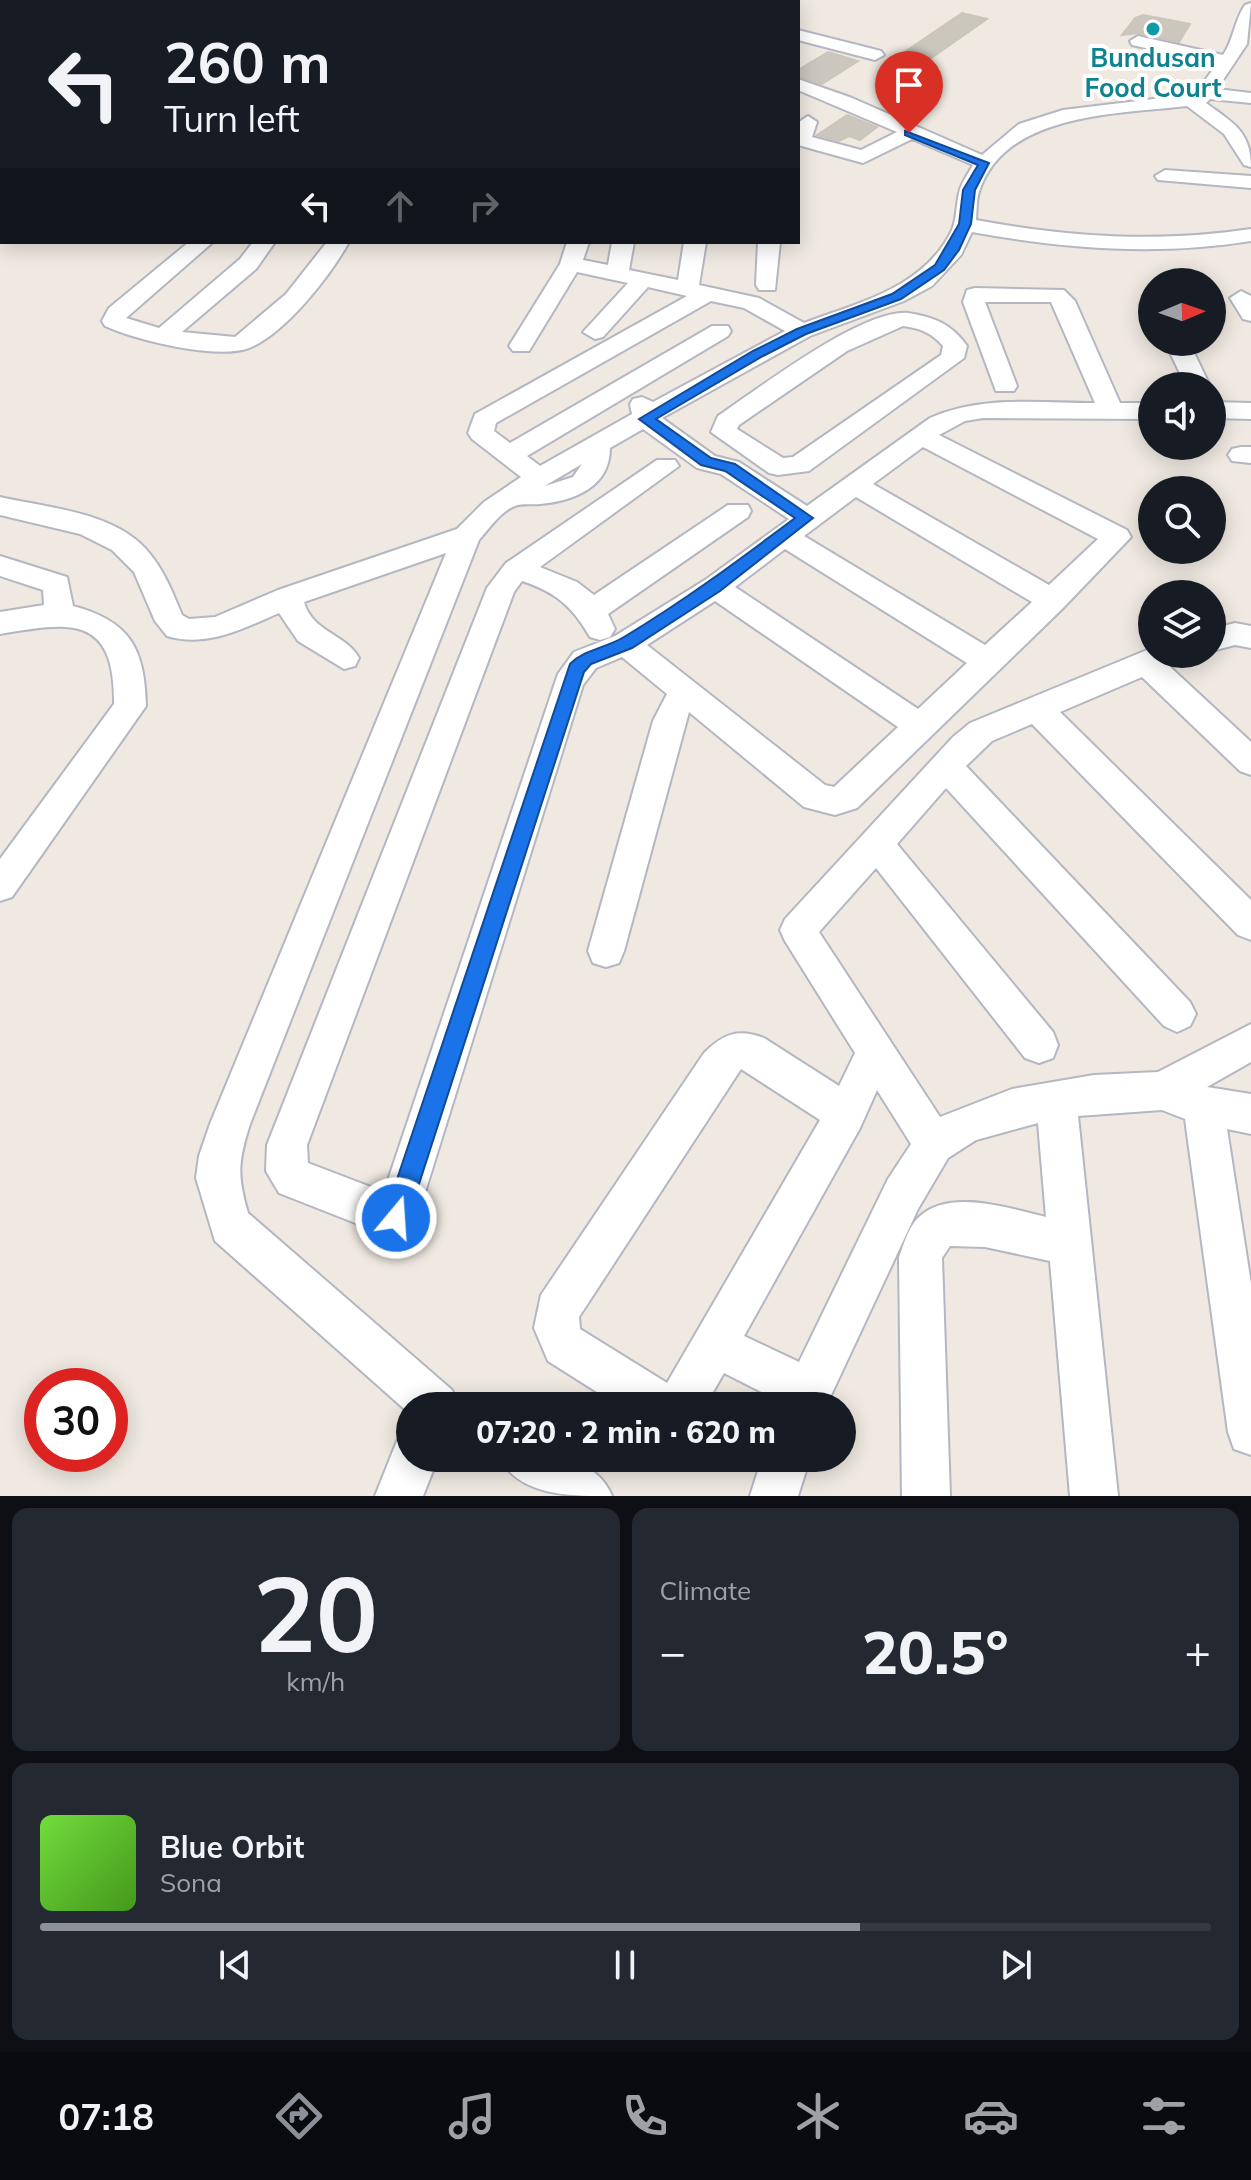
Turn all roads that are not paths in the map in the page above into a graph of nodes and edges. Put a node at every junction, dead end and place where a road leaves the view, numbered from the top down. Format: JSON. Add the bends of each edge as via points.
{"nodes":[{"id":1,"x":1240,"y":0,"type":"edge"},
{"id":2,"x":1248,"y":17,"type":"edge"},
{"id":3,"x":800,"y":36,"type":"edge"},
{"id":4,"x":1138,"y":41,"type":"dead end"},
{"id":5,"x":822,"y":42,"type":"junction"},
{"id":6,"x":1251,"y":53,"type":"edge"},
{"id":7,"x":1229,"y":54,"type":"junction"},
{"id":8,"x":800,"y":57,"type":"edge"},
{"id":9,"x":861,"y":66,"type":"dead end"},
{"id":10,"x":800,"y":84,"type":"edge"},
{"id":11,"x":1203,"y":94,"type":"junction"},
{"id":12,"x":1251,"y":96,"type":"edge"},
{"id":13,"x":808,"y":122,"type":"dead end"},
{"id":14,"x":909,"y":133,"type":"junction"},
{"id":15,"x":1251,"y":161,"type":"edge"},
{"id":16,"x":984,"y":163,"type":"junction"},
{"id":17,"x":1165,"y":176,"type":"dead end"},
{"id":18,"x":1251,"y":182,"type":"edge"},
{"id":19,"x":965,"y":224,"type":"junction"},
{"id":20,"x":1251,"y":235,"type":"edge"},
{"id":21,"x":200,"y":244,"type":"edge"},
{"id":22,"x":263,"y":244,"type":"edge"},
{"id":23,"x":337,"y":244,"type":"edge"},
{"id":24,"x":623,"y":244,"type":"edge"},
{"id":25,"x":695,"y":244,"type":"edge"},
{"id":26,"x":769,"y":244,"type":"edge"},
{"id":27,"x":574,"y":253,"type":"edge"},
{"id":28,"x":617,"y":274,"type":"junction"},
{"id":29,"x":643,"y":279,"type":"junction"},
{"id":30,"x":767,"y":285,"type":"dead end"},
{"id":31,"x":700,"y":297,"type":"junction"},
{"id":32,"x":720,"y":331,"type":"junction"},
{"id":33,"x":595,"y":332,"type":"dead end"},
{"id":34,"x":166,"y":334,"type":"junction"},
{"id":35,"x":790,"y":338,"type":"junction"},
{"id":36,"x":521,"y":346,"type":"dead end"},
{"id":37,"x":839,"y":346,"type":"junction"},
{"id":38,"x":580,"y":363,"type":"junction"},
{"id":39,"x":1005,"y":386,"type":"dead end"},
{"id":40,"x":620,"y":389,"type":"junction"},
{"id":41,"x":1226,"y":410,"type":"edge"},
{"id":42,"x":650,"y":411,"type":"junction"},
{"id":43,"x":1111,"y":411,"type":"junction"},
{"id":44,"x":1138,"y":411,"type":"edge"},
{"id":45,"x":1251,"y":411,"type":"edge"},
{"id":46,"x":922,"y":436,"type":"junction"},
{"id":47,"x":597,"y":444,"type":"junction"},
{"id":48,"x":507,"y":456,"type":"junction"},
{"id":49,"x":666,"y":466,"type":"dead end"},
{"id":50,"x":539,"y":478,"type":"junction"},
{"id":51,"x":855,"y":485,"type":"junction"},
{"id":52,"x":511,"y":496,"type":"junction"},
{"id":53,"x":0,"y":506,"type":"edge"},
{"id":54,"x":738,"y":511,"type":"dead end"},
{"id":55,"x":795,"y":527,"type":"junction"},
{"id":56,"x":467,"y":536,"type":"junction"},
{"id":57,"x":0,"y":566,"type":"edge"},
{"id":58,"x":516,"y":570,"type":"junction"},
{"id":59,"x":715,"y":587,"type":"junction"},
{"id":60,"x":288,"y":597,"type":"junction"},
{"id":61,"x":1053,"y":601,"type":"junction"},
{"id":62,"x":592,"y":611,"type":"junction"},
{"id":63,"x":59,"y":613,"type":"junction"},
{"id":64,"x":0,"y":623,"type":"edge"},
{"id":65,"x":1226,"y":636,"type":"edge"},
{"id":66,"x":1251,"y":637,"type":"edge"},
{"id":67,"x":617,"y":648,"type":"junction"},
{"id":68,"x":344,"y":658,"type":"dead end"},
{"id":69,"x":988,"y":661,"type":"junction"},
{"id":70,"x":1138,"y":664,"type":"edge"},
{"id":71,"x":1165,"y":668,"type":"edge"},
{"id":72,"x":684,"y":690,"type":"junction"},
{"id":73,"x":1036,"y":708,"type":"junction"},
{"id":74,"x":920,"y":726,"type":"junction"},
{"id":75,"x":1251,"y":762,"type":"edge"},
{"id":76,"x":947,"y":767,"type":"junction"},
{"id":77,"x":877,"y":844,"type":"junction"},
{"id":78,"x":0,"y":886,"type":"edge"},
{"id":79,"x":1251,"y":924,"type":"edge"},
{"id":80,"x":606,"y":951,"type":"dead end"},
{"id":81,"x":1177,"y":1014,"type":"dead end"},
{"id":82,"x":1251,"y":1042,"type":"edge"},
{"id":83,"x":1039,"y":1045,"type":"dead end"},
{"id":84,"x":875,"y":1052,"type":"junction"},
{"id":85,"x":1162,"y":1091,"type":"junction"},
{"id":86,"x":1056,"y":1100,"type":"junction"},
{"id":87,"x":1203,"y":1106,"type":"junction"},
{"id":88,"x":846,"y":1114,"type":"junction"},
{"id":89,"x":1251,"y":1114,"type":"edge"},
{"id":90,"x":934,"y":1144,"type":"junction"},
{"id":91,"x":1070,"y":1244,"type":"junction"},
{"id":92,"x":715,"y":1345,"type":"junction"},
{"id":93,"x":420,"y":1392,"type":"edge"},
{"id":94,"x":639,"y":1392,"type":"edge"},
{"id":95,"x":688,"y":1392,"type":"edge"},
{"id":96,"x":794,"y":1392,"type":"edge"},
{"id":97,"x":807,"y":1392,"type":"edge"},
{"id":98,"x":1251,"y":1432,"type":"edge"},
{"id":99,"x":408,"y":1472,"type":"edge"},
{"id":100,"x":548,"y":1472,"type":"edge"},
{"id":101,"x":782,"y":1472,"type":"edge"},
{"id":102,"x":399,"y":1496,"type":"edge"},
{"id":103,"x":588,"y":1496,"type":"edge"},
{"id":104,"x":774,"y":1496,"type":"edge"},
{"id":105,"x":926,"y":1496,"type":"edge"},
{"id":106,"x":1094,"y":1496,"type":"edge"}],
"edges":[{"from":1,"to":7,"type":"street","via":[[1225,27]]},
{"from":2,"to":7,"type":"street","via":[[1239,44]]},
{"from":3,"to":5,"type":"street"},
{"from":4,"to":7,"type":"street"},
{"from":5,"to":8,"type":"street"},
{"from":5,"to":9,"type":"street","via":[[875,55]]},
{"from":6,"to":7,"type":"street"},
{"from":7,"to":11,"type":"street"},
{"from":10,"to":14,"type":"street","via":[[831,88]]},
{"from":11,"to":12,"type":"street"},
{"from":11,"to":15,"type":"street"},
{"from":11,"to":16,"type":"street","via":[[1050,119],[1026,128]]},
{"from":13,"to":14,"type":"street","via":[[802,140],[863,157]]},
{"from":14,"to":16,"type":"street"},
{"from":16,"to":19,"type":"street","via":[[969,190]]},
{"from":17,"to":18,"type":"street"},
{"from":19,"to":20,"type":"street","via":[[1083,243]]},
{"from":19,"to":35,"type":"street","via":[[953,250],[924,281]]},
{"from":21,"to":34,"type":"street","via":[[113,321]]},
{"from":22,"to":34,"type":"street","via":[[248,264]]},
{"from":23,"to":34,"type":"street","via":[[318,274],[243,342]]},
{"from":24,"to":28,"type":"street"},
{"from":25,"to":31,"type":"street"},
{"from":26,"to":30,"type":"street"},
{"from":27,"to":28,"type":"street"},
{"from":27,"to":36,"type":"street"},
{"from":28,"to":29,"type":"street"},
{"from":29,"to":31,"type":"street"},
{"from":29,"to":33,"type":"street"},
{"from":31,"to":32,"type":"street"},
{"from":31,"to":35,"type":"street"},
{"from":31,"to":38,"type":"street"},
{"from":32,"to":35,"type":"street"},
{"from":32,"to":40,"type":"street"},
{"from":35,"to":37,"type":"street"},
{"from":35,"to":42,"type":"street"},
{"from":37,"to":37,"type":"street","via":[[900,319],[941,330],[956,353],[800,465],[778,467],[728,438],[727,421]]},
{"from":38,"to":40,"type":"street"},
{"from":38,"to":48,"type":"street","via":[[484,419],[481,433]]},
{"from":39,"to":43,"type":"street","via":[[975,295],[1056,295],[1064,301]]},
{"from":40,"to":42,"type":"street"},
{"from":40,"to":48,"type":"street"},
{"from":41,"to":45,"type":"street"},
{"from":42,"to":47,"type":"street"},
{"from":42,"to":55,"type":"street","via":[[706,462],[730,468]]},
{"from":43,"to":44,"type":"street"},
{"from":43,"to":46,"type":"street","via":[[983,410],[959,414]]},
{"from":46,"to":51,"type":"street"},
{"from":46,"to":61,"type":"street","via":[[1117,537]]},
{"from":47,"to":50,"type":"street"},
{"from":47,"to":52,"type":"street","via":[[595,472],[558,495]]},
{"from":48,"to":50,"type":"street"},
{"from":49,"to":58,"type":"street"},
{"from":50,"to":52,"type":"street"},
{"from":51,"to":55,"type":"street"},
{"from":51,"to":61,"type":"street"},
{"from":52,"to":56,"type":"street"},
{"from":53,"to":60,"type":"street","via":[[95,531],[135,554],[177,628],[219,627]]},
{"from":54,"to":62,"type":"street"},
{"from":55,"to":59,"type":"street"},
{"from":55,"to":69,"type":"street"},
{"from":56,"to":60,"type":"street"},
{"from":56,"to":93,"type":"street","via":[[230,1124],[217,1178],[230,1226]]},
{"from":57,"to":63,"type":"street","via":[[57,584]]},
{"from":58,"to":62,"type":"street","via":[[560,585]]},
{"from":58,"to":67,"type":"street","via":[[490,609],[287,1145],[287,1171],[294,1178],[396,1218],[569,682],[585,660]]},
{"from":59,"to":67,"type":"street"},
{"from":59,"to":74,"type":"street"},
{"from":60,"to":68,"type":"street","via":[[291,615],[302,631]]},
{"from":61,"to":69,"type":"street"},
{"from":62,"to":67,"type":"street"},
{"from":63,"to":64,"type":"street"},
{"from":63,"to":78,"type":"street","via":[[90,620],[115,635],[132,671],[130,706]]},
{"from":65,"to":66,"type":"street"},
{"from":67,"to":72,"type":"street"},
{"from":69,"to":74,"type":"street"},
{"from":70,"to":73,"type":"street"},
{"from":71,"to":75,"type":"street"},
{"from":72,"to":74,"type":"street","via":[[816,797],[835,801],[845,798]]},
{"from":72,"to":80,"type":"street","via":[[669,721]]},
{"from":73,"to":76,"type":"street","via":[[981,732]]},
{"from":73,"to":79,"type":"street"},
{"from":76,"to":77,"type":"street"},
{"from":76,"to":81,"type":"street"},
{"from":77,"to":83,"type":"street"},
{"from":77,"to":84,"type":"street","via":[[798,930]]},
{"from":82,"to":85,"type":"street"},
{"from":84,"to":88,"type":"street"},
{"from":84,"to":90,"type":"street"},
{"from":85,"to":86,"type":"street"},
{"from":85,"to":87,"type":"street"},
{"from":86,"to":90,"type":"street","via":[[965,1124]]},
{"from":86,"to":91,"type":"street"},
{"from":87,"to":89,"type":"street"},
{"from":87,"to":98,"type":"street"},
{"from":88,"to":92,"type":"street"},
{"from":88,"to":94,"type":"street","via":[[750,1051],[733,1051],[718,1066],[557,1311],[556,1328],[564,1345]]},
{"from":90,"to":97,"type":"street","via":[[903,1194]]},
{"from":91,"to":105,"type":"street","via":[[966,1225],[941,1227],[926,1242],[920,1257]]},
{"from":91,"to":106,"type":"street"},
{"from":92,"to":95,"type":"street"},
{"from":92,"to":96,"type":"street"},
{"from":99,"to":102,"type":"street"},
{"from":100,"to":103,"type":"street"},
{"from":101,"to":104,"type":"street"}]}
